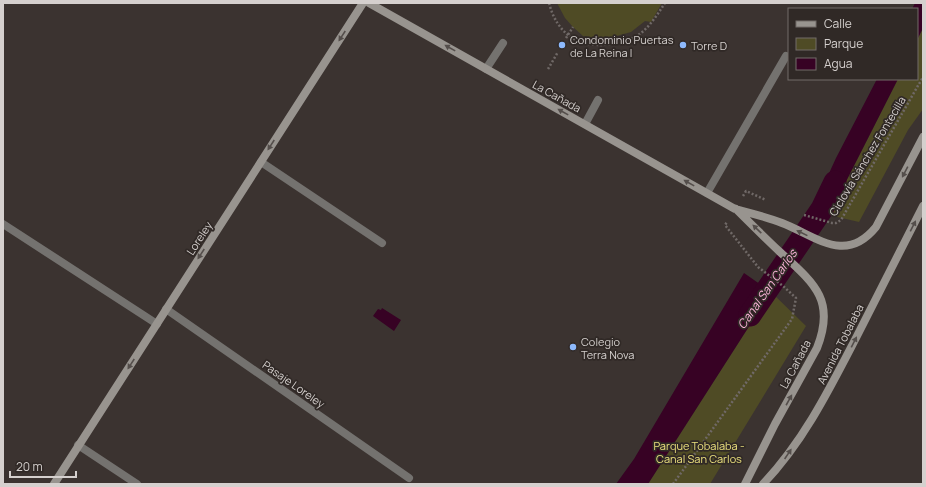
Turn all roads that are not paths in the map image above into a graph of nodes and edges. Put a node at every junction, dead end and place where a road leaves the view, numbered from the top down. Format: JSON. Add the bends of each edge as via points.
{"nodes":[{"id":1,"x":363,"y":3,"type":"edge"},
{"id":2,"x":369,"y":3,"type":"edge"},
{"id":3,"x":503,"y":43,"type":"dead end"},
{"id":4,"x":786,"y":56,"type":"dead end"},
{"id":5,"x":486,"y":69,"type":"junction"},
{"id":6,"x":598,"y":100,"type":"dead end"},
{"id":7,"x":585,"y":124,"type":"junction"},
{"id":8,"x":923,"y":137,"type":"edge"},
{"id":9,"x":261,"y":162,"type":"junction"},
{"id":10,"x":707,"y":193,"type":"junction"},
{"id":11,"x":923,"y":206,"type":"edge"},
{"id":12,"x":735,"y":209,"type":"junction"},
{"id":13,"x":3,"y":224,"type":"edge"},
{"id":14,"x":382,"y":244,"type":"dead end"},
{"id":15,"x":166,"y":309,"type":"junction"},
{"id":16,"x":156,"y":324,"type":"junction"},
{"id":17,"x":78,"y":445,"type":"junction"},
{"id":18,"x":409,"y":478,"type":"dead end"},
{"id":19,"x":54,"y":484,"type":"edge"},
{"id":20,"x":137,"y":484,"type":"edge"},
{"id":21,"x":745,"y":484,"type":"edge"},
{"id":22,"x":763,"y":484,"type":"edge"}],
"edges":[{"from":1,"to":9,"type":"main road","name":"Loreley","one_way":true},
{"from":5,"to":2,"type":"main road","name":"La Cañada","one_way":true},
{"from":3,"to":5,"type":"street"},
{"from":4,"to":10,"type":"street"},
{"from":7,"to":5,"type":"main road","name":"La Cañada","one_way":true},
{"from":6,"to":7,"type":"street"},
{"from":10,"to":7,"type":"main road","name":"La Cañada","one_way":true},
{"from":8,"to":12,"type":"main road","name":"La Cañada","one_way":true,"via":[[876,227],[862,241],[832,246],[782,223]]},
{"from":9,"to":14,"type":"street"},
{"from":9,"to":15,"type":"main road","name":"Loreley","one_way":true},
{"from":10,"to":12,"type":"main road","name":"La Cañada"},
{"from":22,"to":11,"type":"main road","name":"Avenida Tobalaba","one_way":true,"via":[[785,460],[833,383]]},
{"from":21,"to":12,"type":"main road","name":"La Cañada","one_way":true,"via":[[817,348],[825,323],[821,297],[815,286]]},
{"from":13,"to":16,"type":"street"},
{"from":15,"to":16,"type":"main road","name":"Loreley"},
{"from":15,"to":18,"type":"street","name":"Pasaje Loreley"},
{"from":16,"to":17,"type":"main road","name":"Loreley","one_way":true},
{"from":17,"to":19,"type":"main road","name":"Loreley"},
{"from":17,"to":20,"type":"street"}]}
